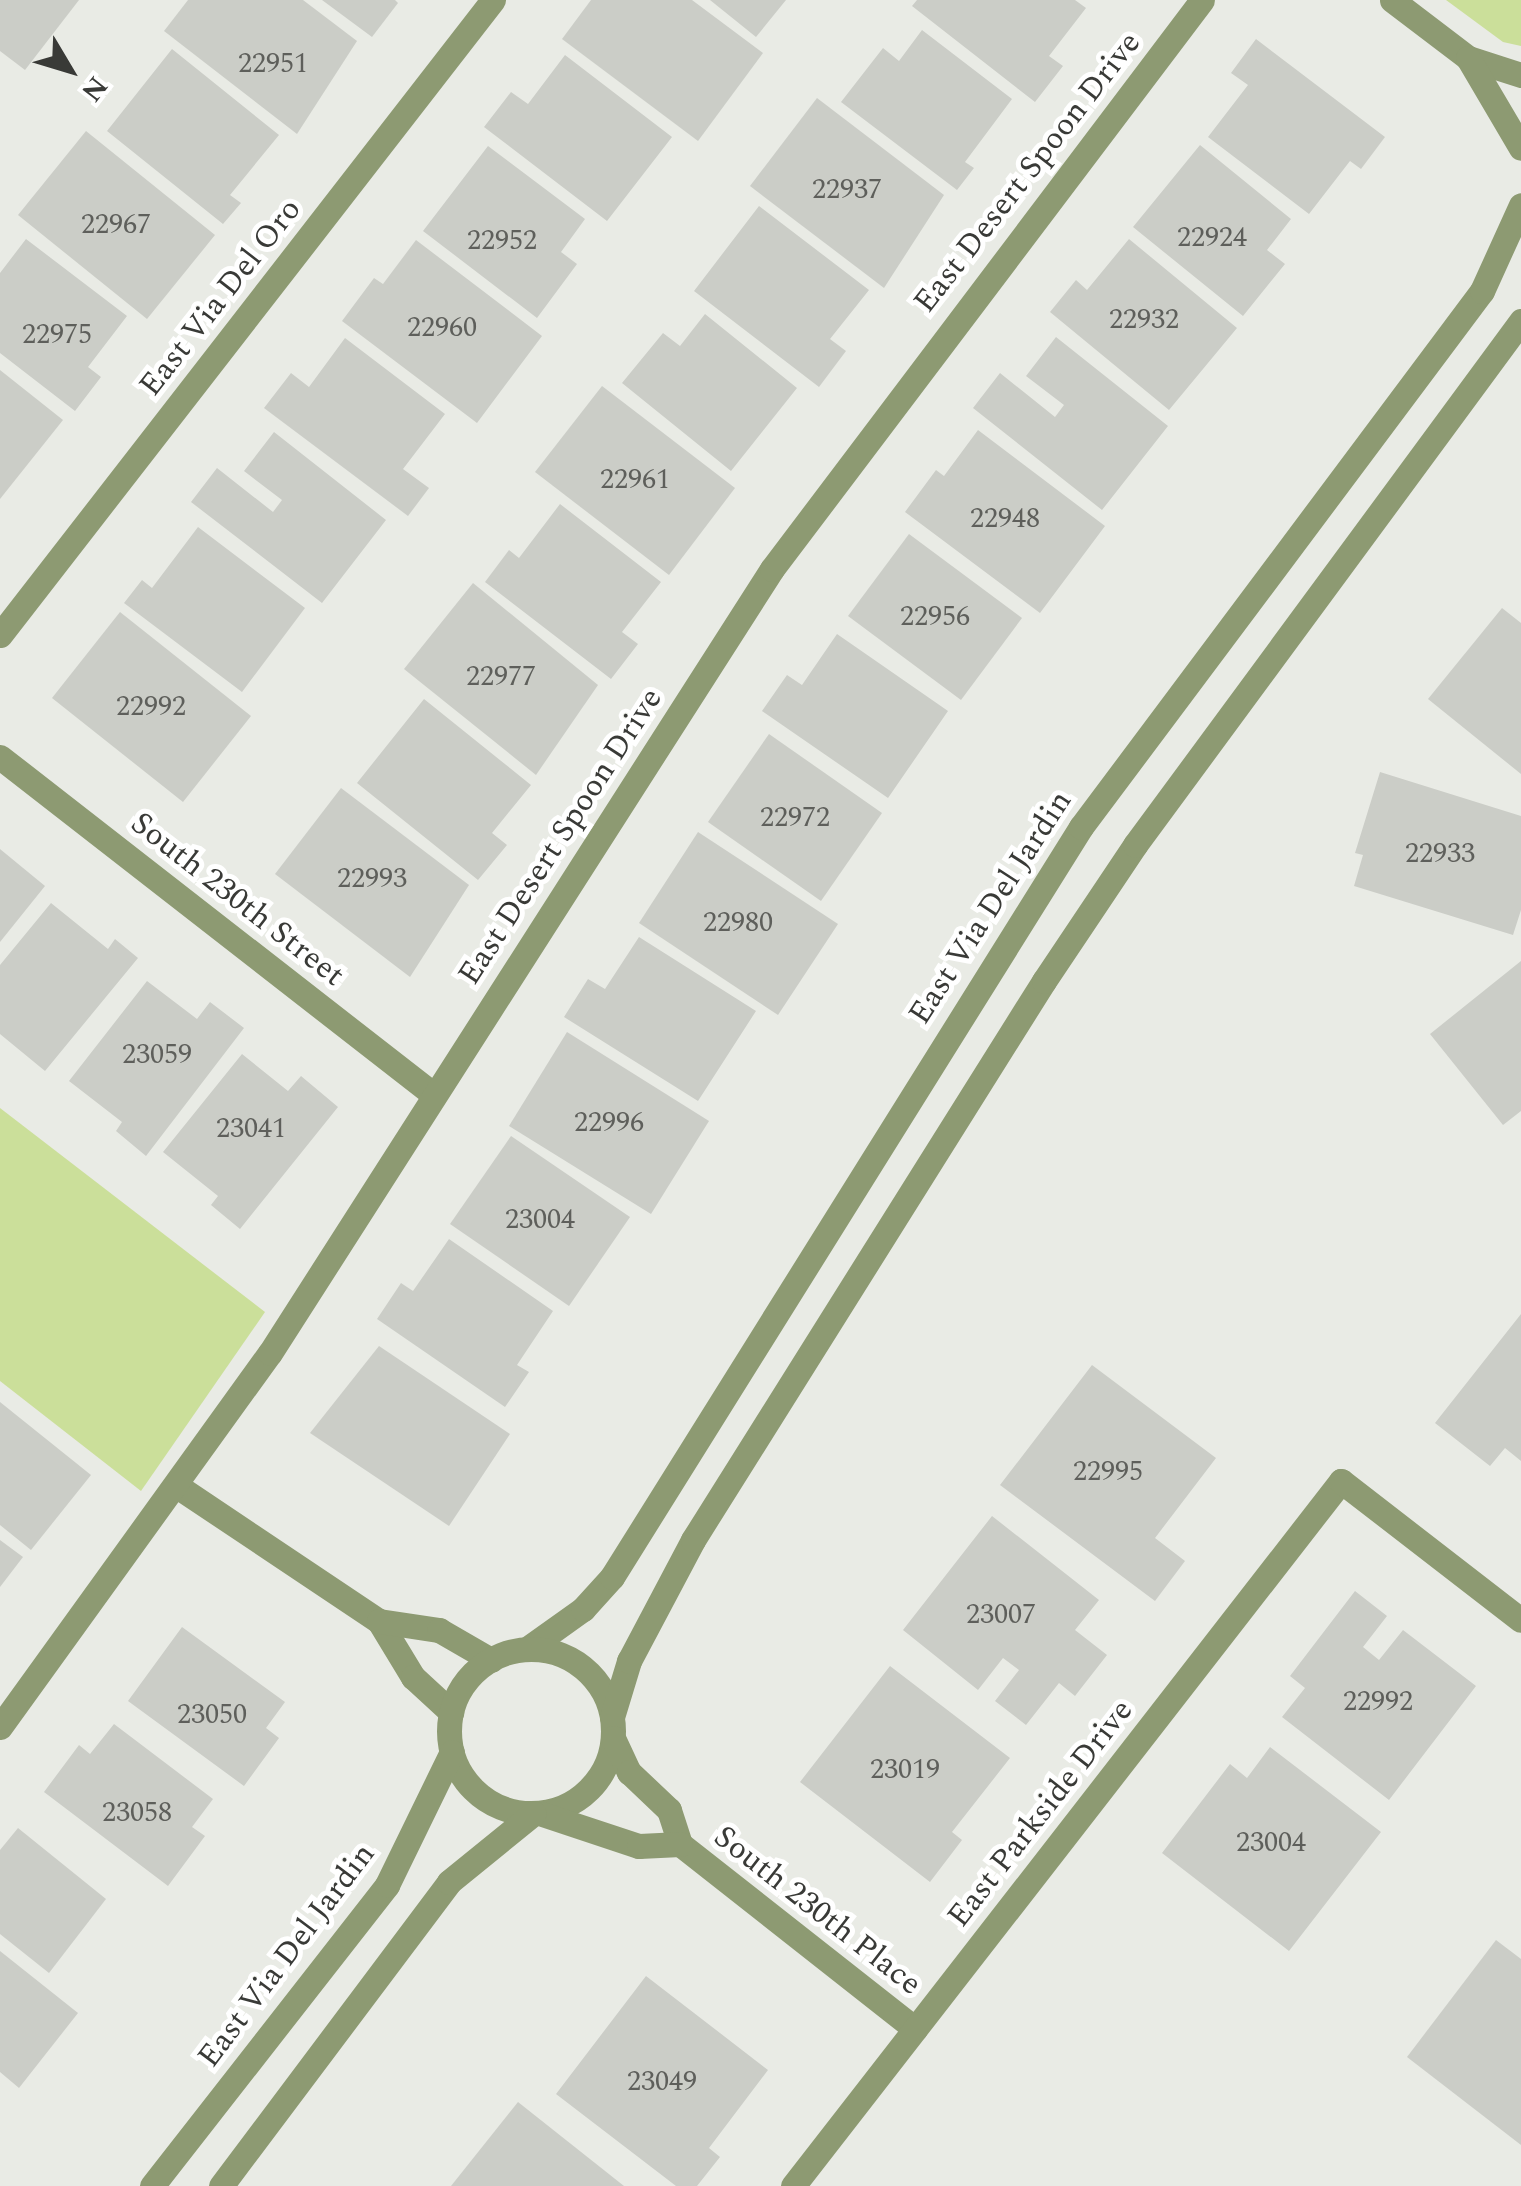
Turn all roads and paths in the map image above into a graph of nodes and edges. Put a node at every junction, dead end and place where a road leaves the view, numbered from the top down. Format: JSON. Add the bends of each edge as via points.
{"nodes":[{"id":1,"x":493,"y":0,"type":"edge"},
{"id":2,"x":1202,"y":0,"type":"edge"},
{"id":3,"x":1392,"y":0,"type":"edge"},
{"id":4,"x":1468,"y":58,"type":"junction"},
{"id":5,"x":1521,"y":75,"type":"edge"},
{"id":6,"x":1521,"y":148,"type":"edge"},
{"id":7,"x":1521,"y":206,"type":"edge"},
{"id":8,"x":1521,"y":321,"type":"edge"},
{"id":9,"x":0,"y":635,"type":"edge"},
{"id":10,"x":0,"y":757,"type":"edge"},
{"id":11,"x":434,"y":1095,"type":"junction"},
{"id":12,"x":178,"y":1486,"type":"junction"},
{"id":13,"x":1521,"y":1620,"type":"edge"},
{"id":14,"x":379,"y":1622,"type":"junction"},
{"id":15,"x":526,"y":1649,"type":"junction"},
{"id":16,"x":491,"y":1660,"type":"junction"},
{"id":17,"x":452,"y":1712,"type":"junction"},
{"id":18,"x":0,"y":1727,"type":"edge"},
{"id":19,"x":612,"y":1728,"type":"junction"},
{"id":20,"x":452,"y":1752,"type":"junction"},
{"id":21,"x":536,"y":1813,"type":"junction"},
{"id":22,"x":680,"y":1844,"type":"junction"},
{"id":23,"x":915,"y":2028,"type":"junction"},
{"id":24,"x":152,"y":2186,"type":"edge"},
{"id":25,"x":221,"y":2186,"type":"edge"},
{"id":26,"x":793,"y":2186,"type":"edge"}],
"edges":[{"from":1,"to":9,"type":"street","name":"East Via Del Oro"},
{"from":2,"to":11,"type":"street","name":"East Desert Spoon Drive","via":[[792,540]]},
{"from":3,"to":4,"type":"street"},
{"from":4,"to":5,"type":"street"},
{"from":4,"to":6,"type":"street"},
{"from":7,"to":15,"type":"street","name":"East Via Del Jardin","via":[[1482,291],[1081,827],[612,1577],[583,1610]]},
{"from":8,"to":19,"type":"street","via":[[1135,846],[1044,982],[693,1540],[629,1660]]},
{"from":10,"to":11,"type":"street","name":"South 230th Street"},
{"from":11,"to":12,"type":"street","name":"East Desert Spoon Drive"},
{"from":12,"to":14,"type":"street"},
{"from":12,"to":18,"type":"street","name":"East Desert Spoon Drive"},
{"from":13,"to":23,"type":"street","name":"East Parkside Drive","via":[[1341,1482]]},
{"from":14,"to":16,"type":"street","via":[[439,1630]]},
{"from":14,"to":17,"type":"street","via":[[414,1676]]},
{"from":15,"to":16,"type":"street"},
{"from":15,"to":19,"type":"street","via":[[572,1660],[598,1685]]},
{"from":16,"to":17,"type":"street","via":[[473,1673]]},
{"from":17,"to":20,"type":"street"},
{"from":19,"to":21,"type":"street","via":[[588,1789]]},
{"from":19,"to":22,"type":"street","name":"South 230th Place","via":[[629,1772],[669,1810]]},
{"from":20,"to":21,"type":"street","via":[[474,1790],[502,1807]]},
{"from":20,"to":24,"type":"street","name":"East Via Del Jardin","via":[[386,1885]]},
{"from":21,"to":22,"type":"street","name":"South 230th Place","via":[[638,1846]]},
{"from":21,"to":25,"type":"street","via":[[449,1882]]},
{"from":22,"to":23,"type":"street","name":"South 230th Place"},
{"from":23,"to":26,"type":"street","name":"East Parkside Drive"}]}
